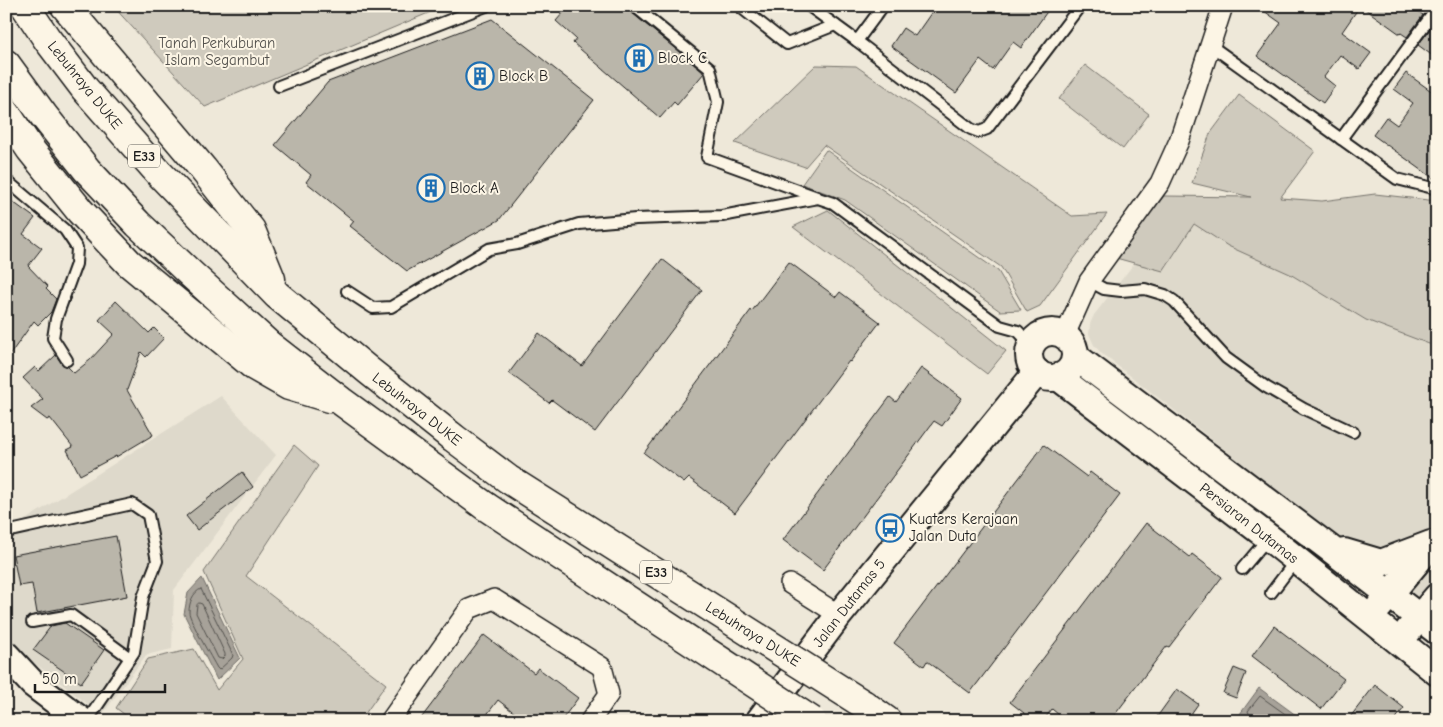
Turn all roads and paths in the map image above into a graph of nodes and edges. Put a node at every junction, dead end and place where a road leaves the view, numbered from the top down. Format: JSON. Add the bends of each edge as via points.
{"nodes":[{"id":1,"x":25,"y":6,"type":"edge"},
{"id":2,"x":65,"y":6,"type":"edge"},
{"id":3,"x":486,"y":6,"type":"edge"},
{"id":4,"x":634,"y":6,"type":"edge"},
{"id":5,"x":739,"y":6,"type":"edge"},
{"id":6,"x":809,"y":6,"type":"edge"},
{"id":7,"x":883,"y":6,"type":"edge"},
{"id":8,"x":1080,"y":6,"type":"edge"},
{"id":9,"x":1223,"y":6,"type":"edge"},
{"id":10,"x":1437,"y":8,"type":"edge"},
{"id":11,"x":835,"y":25,"type":"junction"},
{"id":12,"x":858,"y":41,"type":"junction"},
{"id":13,"x":1210,"y":45,"type":"junction"},
{"id":14,"x":6,"y":64,"type":"edge"},
{"id":15,"x":278,"y":86,"type":"dead end"},
{"id":16,"x":6,"y":113,"type":"edge"},
{"id":17,"x":1341,"y":139,"type":"junction"},
{"id":18,"x":6,"y":180,"type":"edge"},
{"id":19,"x":1437,"y":189,"type":"edge"},
{"id":20,"x":818,"y":198,"type":"junction"},
{"id":21,"x":1089,"y":281,"type":"junction"},
{"id":22,"x":347,"y":291,"type":"dead end"},
{"id":23,"x":277,"y":294,"type":"junction"},
{"id":24,"x":1031,"y":345,"type":"junction"},
{"id":25,"x":1070,"y":346,"type":"junction"},
{"id":26,"x":67,"y":360,"type":"dead end"},
{"id":27,"x":1048,"y":375,"type":"junction"},
{"id":28,"x":341,"y":401,"type":"junction"},
{"id":29,"x":1354,"y":432,"type":"dead end"},
{"id":30,"x":6,"y":532,"type":"edge"},
{"id":31,"x":1268,"y":537,"type":"junction"},
{"id":32,"x":1434,"y":541,"type":"edge"},
{"id":33,"x":1328,"y":547,"type":"junction"},
{"id":34,"x":1296,"y":560,"type":"junction"},
{"id":35,"x":1242,"y":569,"type":"dead end"},
{"id":36,"x":790,"y":584,"type":"dead end"},
{"id":37,"x":1271,"y":592,"type":"dead end"},
{"id":38,"x":1390,"y":594,"type":"junction"},
{"id":39,"x":1437,"y":597,"type":"edge"},
{"id":40,"x":839,"y":615,"type":"junction"},
{"id":41,"x":1370,"y":620,"type":"junction"},
{"id":42,"x":32,"y":622,"type":"dead end"},
{"id":43,"x":1428,"y":624,"type":"edge"},
{"id":44,"x":1399,"y":642,"type":"junction"},
{"id":45,"x":6,"y":654,"type":"edge"},
{"id":46,"x":130,"y":658,"type":"junction"},
{"id":47,"x":1437,"y":672,"type":"edge"},
{"id":48,"x":6,"y":673,"type":"edge"},
{"id":49,"x":33,"y":684,"type":"junction"},
{"id":50,"x":82,"y":721,"type":"edge"},
{"id":51,"x":87,"y":721,"type":"edge"},
{"id":52,"x":390,"y":721,"type":"edge"},
{"id":53,"x":590,"y":721,"type":"edge"},
{"id":54,"x":759,"y":721,"type":"edge"},
{"id":55,"x":812,"y":721,"type":"edge"},
{"id":56,"x":887,"y":721,"type":"edge"}],
"edges":[{"from":1,"to":23,"type":"highway","name":"Lebuhraya DUKE","number":"E33","via":[[85,89],[158,172]]},
{"from":2,"to":23,"type":"highway","via":[[251,230]]},
{"from":3,"to":15,"type":"lane"},
{"from":4,"to":20,"type":"lane","via":[[710,68],[718,102],[707,157]]},
{"from":5,"to":11,"type":"lane","via":[[787,44]]},
{"from":6,"to":11,"type":"lane"},
{"from":7,"to":12,"type":"lane"},
{"from":8,"to":12,"type":"lane","via":[[986,129],[979,132]]},
{"from":9,"to":13,"type":"street"},
{"from":10,"to":17,"type":"lane"},
{"from":11,"to":12,"type":"lane"},
{"from":13,"to":17,"type":"lane"},
{"from":13,"to":21,"type":"street","via":[[1179,141],[1160,182]]},
{"from":14,"to":28,"type":"highway","number":"E33","via":[[87,170],[138,224],[270,345]]},
{"from":16,"to":28,"type":"highway","number":"E33","via":[[30,149],[74,203],[129,263],[254,366],[288,386]]},
{"from":17,"to":19,"type":"lane","via":[[1397,179]]},
{"from":18,"to":26,"type":"lane","via":[[64,230],[77,248],[76,264],[56,319],[53,338]]},
{"from":20,"to":22,"type":"lane","via":[[722,216],[579,224],[489,250],[391,307],[373,308]]},
{"from":20,"to":24,"type":"lane","via":[[833,204],[1000,326],[1018,331]]},
{"from":21,"to":25,"type":"street"},
{"from":21,"to":29,"type":"lane","via":[[1104,289],[1145,289],[1165,295],[1226,358],[1266,387]]},
{"from":23,"to":56,"type":"highway","name":"Lebuhraya DUKE","number":"E33","bridge":true,"via":[[369,371],[508,479]]},
{"from":24,"to":25,"type":"street","via":[[1041,334],[1055,331]]},
{"from":24,"to":27,"type":"street","via":[[1029,359],[1032,365]]},
{"from":25,"to":27,"type":"street","via":[[1070,370]]},
{"from":25,"to":33,"type":"street","name":"Persiaran Dutamas"},
{"from":27,"to":31,"type":"street","name":"Persiaran Dutamas"},
{"from":27,"to":40,"type":"street","name":"Jalan Dutamas 5"},
{"from":28,"to":55,"type":"highway","number":"E33","bridge":true,"via":[[485,506]]},
{"from":30,"to":46,"type":"lane","via":[[132,504],[148,515],[157,561],[143,597],[134,652]]},
{"from":31,"to":34,"type":"street","name":"Persiaran Dutamas"},
{"from":31,"to":35,"type":"lane"},
{"from":32,"to":33,"type":"street","via":[[1380,563]]},
{"from":32,"to":38,"type":"street"},
{"from":33,"to":38,"type":"street","name":"Persiaran Dutamas"},
{"from":34,"to":37,"type":"lane"},
{"from":34,"to":41,"type":"street","name":"Persiaran Dutamas"},
{"from":36,"to":40,"type":"street"},
{"from":38,"to":41,"type":"street"},
{"from":38,"to":43,"type":"street","name":"Persiaran Dutamas"},
{"from":39,"to":43,"type":"street"},
{"from":40,"to":54,"type":"street","name":"Jalan Dutamas 5"},
{"from":41,"to":44,"type":"street","name":"Persiaran Dutamas"},
{"from":42,"to":46,"type":"lane","via":[[71,615]]},
{"from":43,"to":44,"type":"street"},
{"from":44,"to":47,"type":"street","name":"Persiaran Dutamas"},
{"from":45,"to":49,"type":"street"},
{"from":46,"to":51,"type":"lane"},
{"from":48,"to":49,"type":"street"},
{"from":49,"to":50,"type":"street"},
{"from":52,"to":53,"type":"street","via":[[469,609],[494,599],[602,667],[609,694]]}]}
